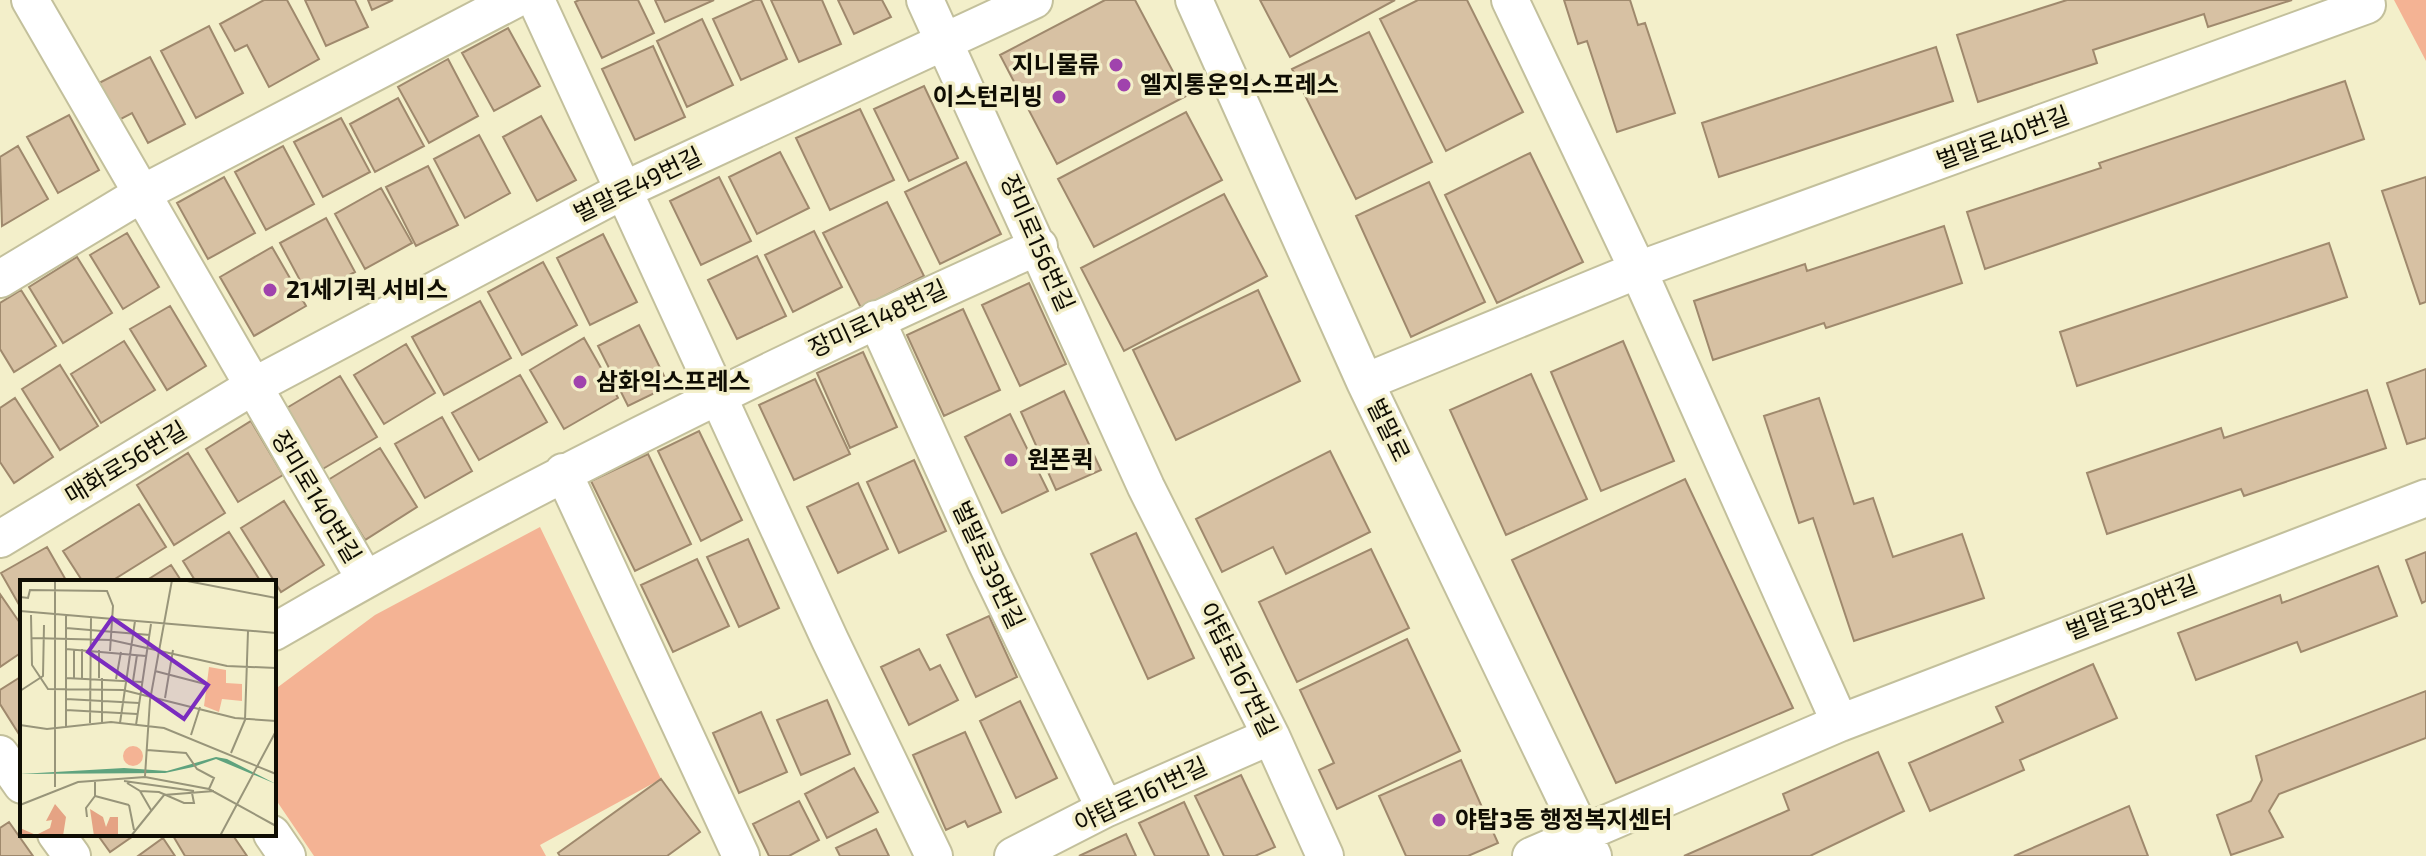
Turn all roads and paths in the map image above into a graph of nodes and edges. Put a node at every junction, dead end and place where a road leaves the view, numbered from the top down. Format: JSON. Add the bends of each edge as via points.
{"nodes":[{"id":1,"x":17,"y":0,"type":"edge"},
{"id":2,"x":30,"y":0,"type":"edge"},
{"id":3,"x":514,"y":0,"type":"edge"},
{"id":4,"x":536,"y":0,"type":"edge"},
{"id":5,"x":925,"y":0,"type":"edge"},
{"id":6,"x":1034,"y":0,"type":"edge"},
{"id":7,"x":1194,"y":0,"type":"edge"},
{"id":8,"x":1510,"y":0,"type":"edge"},
{"id":9,"x":2367,"y":5,"type":"dead end"},
{"id":10,"x":0,"y":9,"type":"edge"},
{"id":11,"x":944,"y":40,"type":"junction"},
{"id":12,"x":624,"y":190,"type":"junction"},
{"id":13,"x":143,"y":193,"type":"junction"},
{"id":14,"x":1039,"y":246,"type":"junction"},
{"id":15,"x":1638,"y":270,"type":"junction"},
{"id":16,"x":0,"y":279,"type":"edge"},
{"id":17,"x":876,"y":319,"type":"junction"},
{"id":18,"x":1365,"y":382,"type":"junction"},
{"id":19,"x":252,"y":387,"type":"junction"},
{"id":20,"x":717,"y":394,"type":"junction"},
{"id":21,"x":563,"y":472,"type":"junction"},
{"id":22,"x":1146,"y":487,"type":"joint"},
{"id":23,"x":2426,"y":498,"type":"edge"},
{"id":24,"x":0,"y":539,"type":"edge"},
{"id":25,"x":365,"y":579,"type":"junction"},
{"id":26,"x":276,"y":631,"type":"edge"},
{"id":27,"x":1840,"y":723,"type":"junction"},
{"id":28,"x":1271,"y":736,"type":"junction"},
{"id":29,"x":0,"y":754,"type":"edge"},
{"id":30,"x":20,"y":782,"type":"edge"},
{"id":31,"x":20,"y":786,"type":"edge"},
{"id":32,"x":0,"y":799,"type":"edge"},
{"id":33,"x":1105,"y":809,"type":"junction"},
{"id":34,"x":57,"y":836,"type":"edge"},
{"id":35,"x":273,"y":836,"type":"edge"},
{"id":36,"x":1587,"y":844,"type":"edge"},
{"id":37,"x":72,"y":856,"type":"edge"},
{"id":38,"x":287,"y":856,"type":"edge"},
{"id":39,"x":741,"y":856,"type":"edge"},
{"id":40,"x":934,"y":856,"type":"edge"},
{"id":41,"x":1013,"y":856,"type":"edge"},
{"id":42,"x":1325,"y":856,"type":"edge"},
{"id":43,"x":1531,"y":856,"type":"edge"}],
"edges":[{"from":1,"to":10,"type":"street"},
{"from":2,"to":13,"type":"street","name":"장미로140번길"},
{"from":3,"to":13,"type":"street"},
{"from":4,"to":12,"type":"street"},
{"from":5,"to":11,"type":"street","name":"장미로156번길"},
{"from":6,"to":11,"type":"street","name":"벌말로49번길"},
{"from":7,"to":18,"type":"street","name":"벌말로"},
{"from":8,"to":15,"type":"street"},
{"from":9,"to":15,"type":"street","name":"벌말로40번길"},
{"from":11,"to":12,"type":"street","name":"벌말로49번길"},
{"from":11,"to":14,"type":"street","name":"장미로156번길"},
{"from":12,"to":19,"type":"street","name":"벌말로49번길"},
{"from":12,"to":20,"type":"street"},
{"from":13,"to":16,"type":"street"},
{"from":13,"to":19,"type":"street","name":"장미로140번길"},
{"from":14,"to":17,"type":"street","name":"장미로148번길"},
{"from":14,"to":22,"type":"street","name":"장미로156번길"},
{"from":15,"to":18,"type":"street","name":"벌말로40번길"},
{"from":15,"to":27,"type":"street"},
{"from":17,"to":20,"type":"street","name":"장미로148번길"},
{"from":17,"to":33,"type":"street","name":"벌말로39번길"},
{"from":18,"to":36,"type":"street","name":"벌말로"},
{"from":19,"to":24,"type":"street","name":"매화로56번길"},
{"from":19,"to":25,"type":"street","name":"장미로140번길"},
{"from":20,"to":21,"type":"street","name":"장미로140번길"},
{"from":20,"to":40,"type":"street"},
{"from":21,"to":25,"type":"street","name":"장미로140번길"},
{"from":21,"to":39,"type":"street"},
{"from":22,"to":28,"type":"street","name":"야탑로167번길"},
{"from":23,"to":27,"type":"street","name":"벌말로30번길"},
{"from":25,"to":26,"type":"street"},
{"from":27,"to":36,"type":"street","name":"벌말로30번길"},
{"from":28,"to":33,"type":"street","name":"야탑로161번길"},
{"from":28,"to":42,"type":"street","name":"야탑로167번길"},
{"from":29,"to":30,"type":"street"},
{"from":31,"to":32,"type":"street"},
{"from":33,"to":41,"type":"street","name":"야탑로161번길"},
{"from":34,"to":37,"type":"street"},
{"from":35,"to":38,"type":"street"},
{"from":36,"to":43,"type":"street","name":"벌말로30번길"}]}
